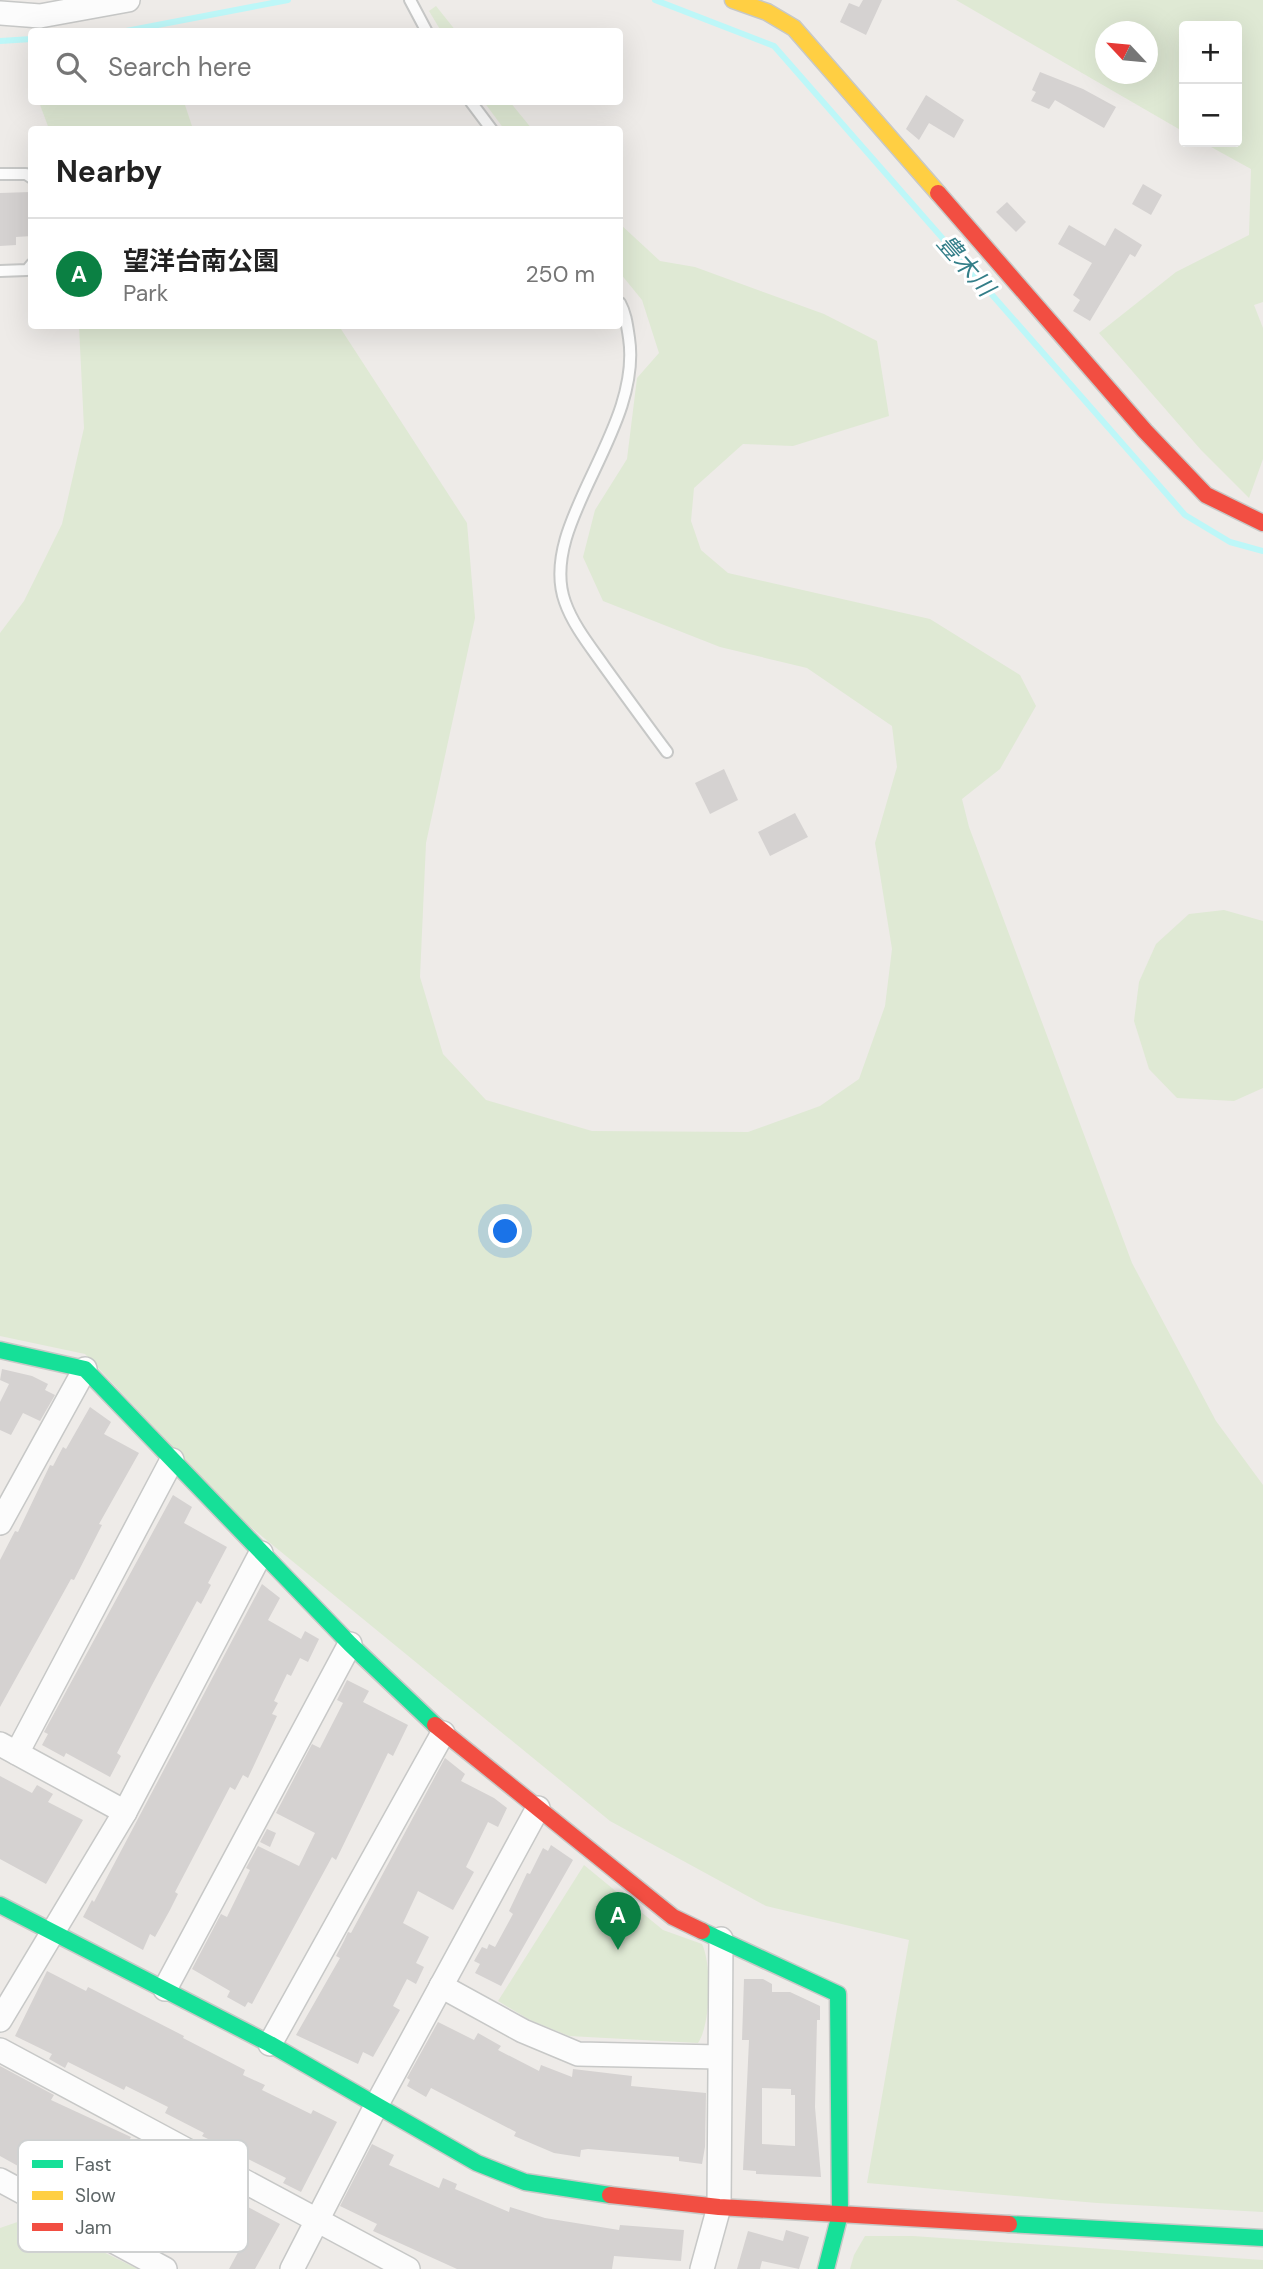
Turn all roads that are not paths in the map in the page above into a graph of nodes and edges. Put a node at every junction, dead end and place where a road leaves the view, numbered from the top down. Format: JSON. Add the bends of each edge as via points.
{"nodes":[{"id":1,"x":128,"y":0,"type":"edge"},
{"id":2,"x":733,"y":0,"type":"edge"},
{"id":3,"x":411,"y":2,"type":"edge"},
{"id":4,"x":0,"y":13,"type":"edge"},
{"id":5,"x":425,"y":28,"type":"edge"},
{"id":6,"x":473,"y":105,"type":"edge"},
{"id":7,"x":489,"y":126,"type":"edge"},
{"id":8,"x":0,"y":174,"type":"edge"},
{"id":9,"x":28,"y":175,"type":"edge"},
{"id":10,"x":28,"y":269,"type":"edge"},
{"id":11,"x":0,"y":271,"type":"edge"},
{"id":12,"x":623,"y":308,"type":"edge"},
{"id":13,"x":1263,"y":523,"type":"edge"},
{"id":14,"x":667,"y":752,"type":"dead end"},
{"id":15,"x":0,"y":1350,"type":"edge"},
{"id":16,"x":85,"y":1369,"type":"junction"},
{"id":17,"x":172,"y":1460,"type":"junction"},
{"id":18,"x":0,"y":1523,"type":"edge"},
{"id":19,"x":261,"y":1553,"type":"junction"},
{"id":20,"x":350,"y":1644,"type":"junction"},
{"id":21,"x":443,"y":1733,"type":"junction"},
{"id":22,"x":9,"y":1749,"type":"edge"},
{"id":23,"x":538,"y":1808,"type":"junction"},
{"id":24,"x":125,"y":1812,"type":"junction"},
{"id":25,"x":0,"y":1905,"type":"edge"},
{"id":26,"x":52,"y":1930,"type":"junction"},
{"id":27,"x":721,"y":1939,"type":"junction"},
{"id":28,"x":441,"y":1986,"type":"junction"},
{"id":29,"x":165,"y":1989,"type":"junction"},
{"id":30,"x":0,"y":2020,"type":"edge"},
{"id":31,"x":271,"y":2045,"type":"junction"},
{"id":32,"x":0,"y":2050,"type":"edge"},
{"id":33,"x":719,"y":2057,"type":"junction"},
{"id":34,"x":377,"y":2104,"type":"junction"},
{"id":35,"x":166,"y":2140,"type":"edge"},
{"id":36,"x":0,"y":2180,"type":"edge"},
{"id":37,"x":248,"y":2185,"type":"edge"},
{"id":38,"x":18,"y":2190,"type":"edge"},
{"id":39,"x":719,"y":2207,"type":"junction"},
{"id":40,"x":841,"y":2214,"type":"junction"},
{"id":41,"x":317,"y":2222,"type":"junction"},
{"id":42,"x":1263,"y":2238,"type":"edge"},
{"id":43,"x":133,"y":2252,"type":"edge"},
{"id":44,"x":165,"y":2269,"type":"edge"},
{"id":45,"x":292,"y":2269,"type":"edge"},
{"id":46,"x":408,"y":2269,"type":"edge"},
{"id":47,"x":702,"y":2269,"type":"edge"},
{"id":48,"x":826,"y":2269,"type":"edge"}],
"edges":[{"from":1,"to":4,"type":"street","via":[[40,16]]},
{"from":2,"to":13,"type":"street","via":[[794,28],[1144,431],[1206,495]]},
{"from":3,"to":5,"type":"lane"},
{"from":6,"to":7,"type":"lane"},
{"from":8,"to":9,"type":"lane"},
{"from":10,"to":11,"type":"lane"},
{"from":12,"to":14,"type":"lane","via":[[632,357],[622,409],[603,458],[573,514],[561,560],[564,601],[584,638]]},
{"from":15,"to":16,"type":"street"},
{"from":16,"to":17,"type":"street"},
{"from":16,"to":18,"type":"street"},
{"from":17,"to":19,"type":"street"},
{"from":17,"to":22,"type":"street"},
{"from":19,"to":20,"type":"street"},
{"from":19,"to":24,"type":"street"},
{"from":20,"to":21,"type":"street"},
{"from":20,"to":29,"type":"street"},
{"from":21,"to":23,"type":"street"},
{"from":21,"to":31,"type":"street"},
{"from":22,"to":24,"type":"street"},
{"from":23,"to":27,"type":"street","via":[[673,1917]]},
{"from":23,"to":28,"type":"street"},
{"from":24,"to":26,"type":"street"},
{"from":25,"to":26,"type":"street"},
{"from":26,"to":29,"type":"street"},
{"from":26,"to":30,"type":"street"},
{"from":27,"to":33,"type":"street"},
{"from":27,"to":40,"type":"street","via":[[838,1994]]},
{"from":28,"to":33,"type":"street","via":[[523,2031],[578,2054]]},
{"from":28,"to":34,"type":"street"},
{"from":29,"to":31,"type":"street"},
{"from":31,"to":34,"type":"street"},
{"from":32,"to":35,"type":"street"},
{"from":33,"to":39,"type":"street"},
{"from":34,"to":39,"type":"street","via":[[477,2164],[525,2182]]},
{"from":34,"to":41,"type":"street"},
{"from":36,"to":38,"type":"street"},
{"from":37,"to":41,"type":"street"},
{"from":39,"to":40,"type":"street"},
{"from":39,"to":47,"type":"street"},
{"from":40,"to":42,"type":"street"},
{"from":40,"to":48,"type":"street"},
{"from":41,"to":45,"type":"street"},
{"from":41,"to":46,"type":"street"},
{"from":43,"to":44,"type":"street"}]}
